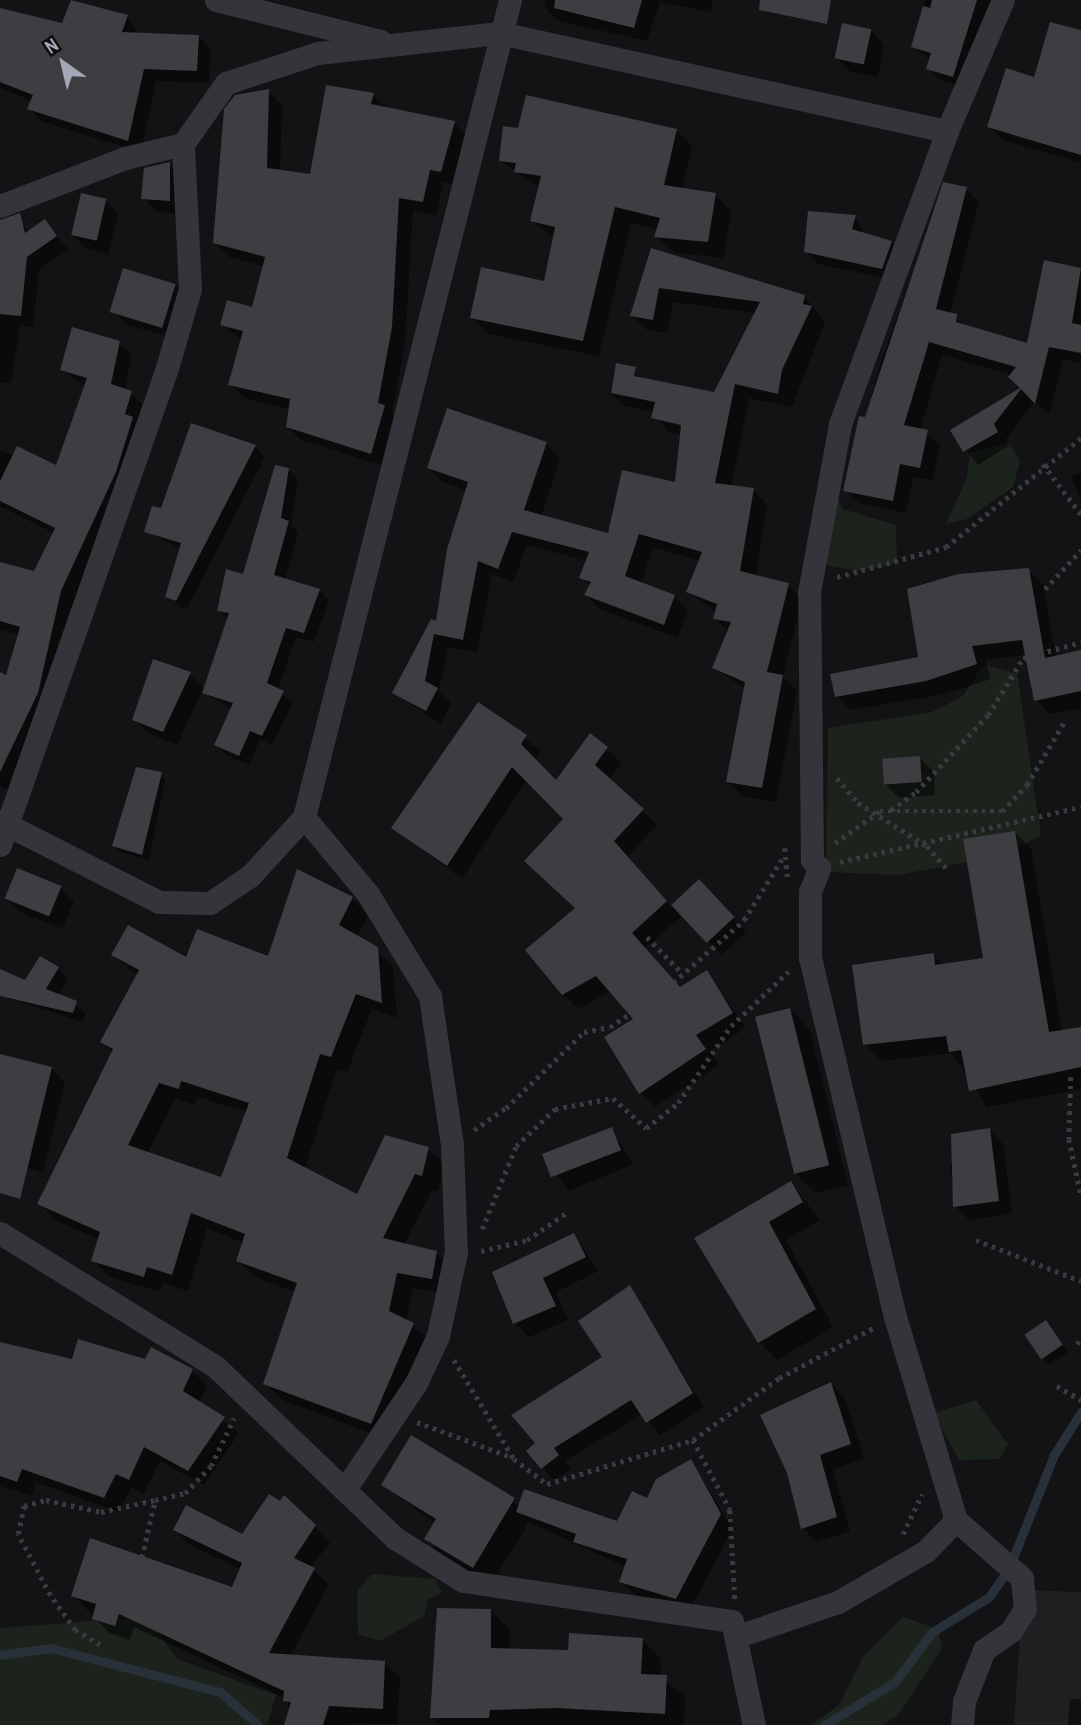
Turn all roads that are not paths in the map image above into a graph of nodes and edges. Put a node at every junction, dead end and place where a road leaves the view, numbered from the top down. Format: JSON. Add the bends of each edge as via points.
{"nodes":[{"id":1,"x":216,"y":0,"type":"edge"},
{"id":2,"x":510,"y":0,"type":"edge"},
{"id":3,"x":1003,"y":0,"type":"edge"},
{"id":4,"x":500,"y":33,"type":"junction"},
{"id":5,"x":388,"y":42,"type":"junction"},
{"id":6,"x":947,"y":131,"type":"junction"},
{"id":7,"x":183,"y":144,"type":"junction"},
{"id":8,"x":0,"y":206,"type":"edge"},
{"id":9,"x":304,"y":817,"type":"junction"},
{"id":10,"x":4,"y":822,"type":"edge"},
{"id":11,"x":0,"y":845,"type":"edge"},
{"id":12,"x":0,"y":1233,"type":"edge"},
{"id":13,"x":347,"y":1486,"type":"junction"},
{"id":14,"x":956,"y":1520,"type":"junction"},
{"id":15,"x":735,"y":1629,"type":"junction"},
{"id":16,"x":754,"y":1725,"type":"edge"},
{"id":17,"x":962,"y":1725,"type":"edge"}],
"edges":[{"from":1,"to":5,"type":"street"},
{"from":2,"to":4,"type":"street"},
{"from":3,"to":6,"type":"street"},
{"from":4,"to":5,"type":"street"},
{"from":4,"to":6,"type":"street"},
{"from":4,"to":9,"type":"street"},
{"from":5,"to":7,"type":"street","via":[[318,53],[226,83]]},
{"from":6,"to":14,"type":"street","via":[[840,424],[808,592],[815,864],[810,892],[810,958],[895,1317]]},
{"from":7,"to":8,"type":"street","via":[[125,158]]},
{"from":7,"to":10,"type":"street","via":[[190,289]]},
{"from":9,"to":10,"type":"street","via":[[250,876],[209,903],[159,902]]},
{"from":9,"to":13,"type":"street","via":[[368,894],[430,996],[453,1145],[456,1252],[439,1336],[397,1413]]},
{"from":10,"to":11,"type":"street"},
{"from":12,"to":13,"type":"street","via":[[216,1367]]},
{"from":13,"to":15,"type":"street","via":[[394,1538],[463,1581]]},
{"from":14,"to":15,"type":"street","via":[[926,1551],[838,1602]]},
{"from":14,"to":17,"type":"street","via":[[1022,1578],[1025,1609],[1011,1631],[984,1650],[964,1701]]},
{"from":15,"to":16,"type":"street"}]}
